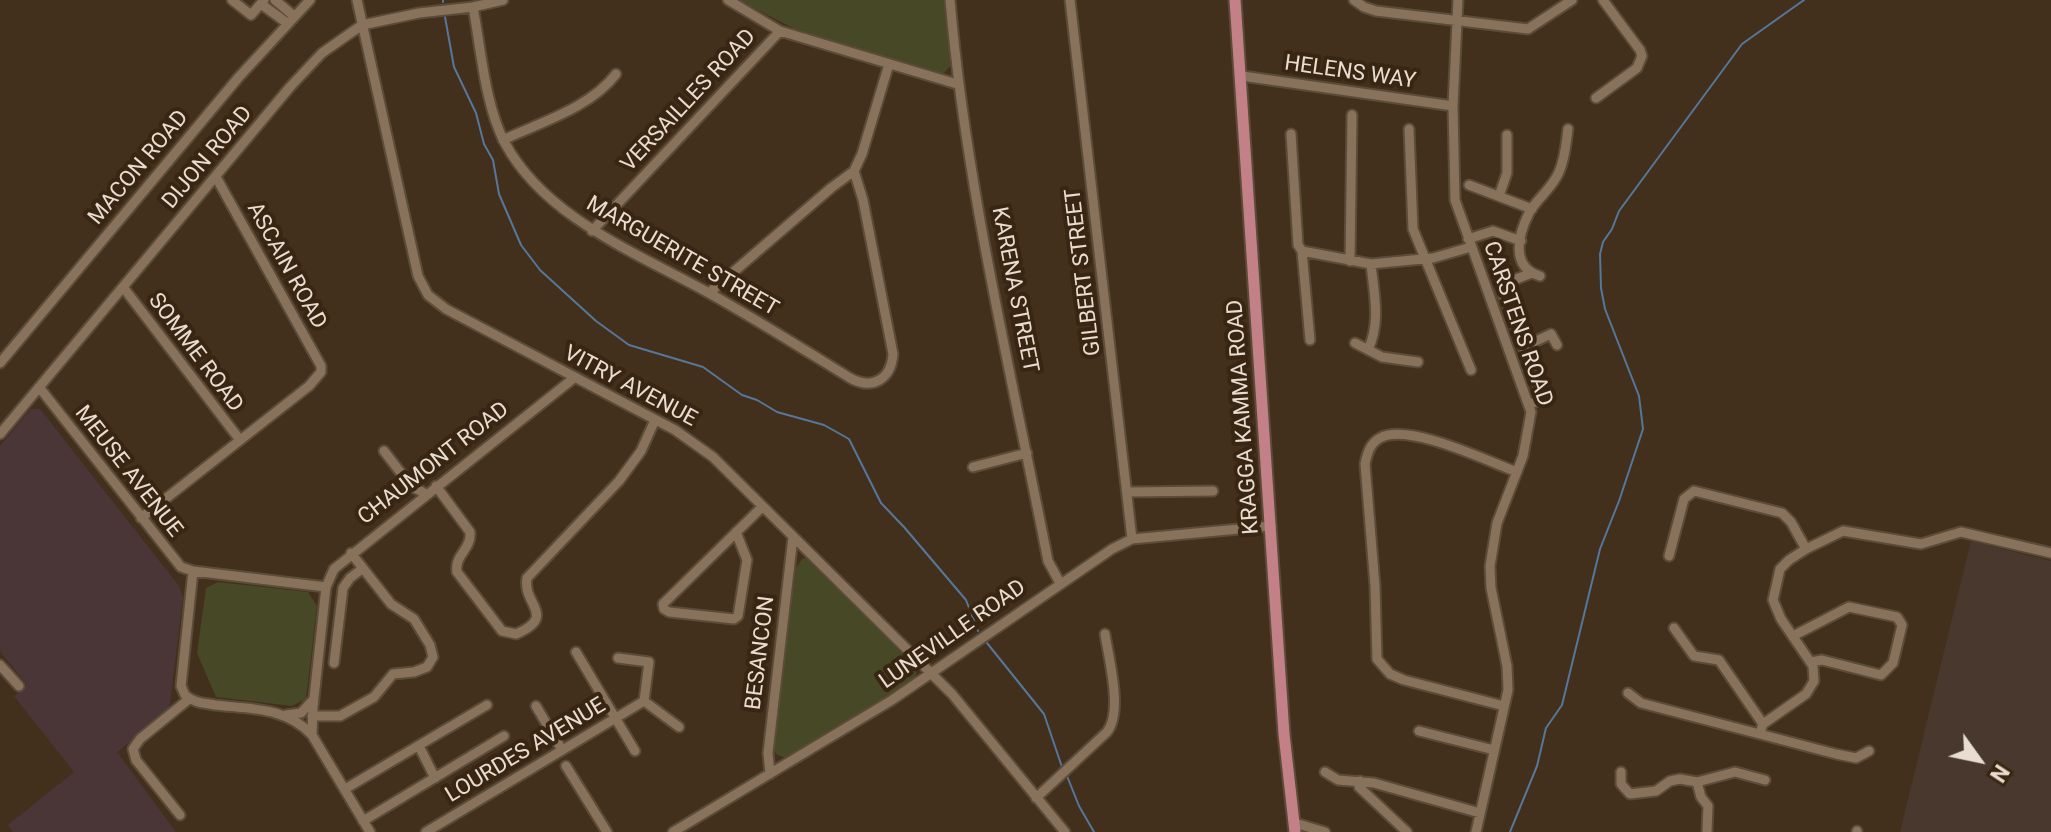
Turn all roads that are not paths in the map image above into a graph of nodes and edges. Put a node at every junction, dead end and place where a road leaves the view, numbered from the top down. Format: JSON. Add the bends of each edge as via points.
{"nodes":[{"id":1,"x":232,"y":0,"type":"edge"},
{"id":2,"x":275,"y":0,"type":"edge"},
{"id":3,"x":310,"y":0,"type":"edge"},
{"id":4,"x":357,"y":0,"type":"edge"},
{"id":5,"x":503,"y":0,"type":"edge"},
{"id":6,"x":728,"y":0,"type":"edge"},
{"id":7,"x":950,"y":0,"type":"edge"},
{"id":8,"x":1070,"y":0,"type":"edge"},
{"id":9,"x":1235,"y":0,"type":"edge"},
{"id":10,"x":1354,"y":0,"type":"edge"},
{"id":11,"x":1458,"y":0,"type":"edge"},
{"id":12,"x":1572,"y":0,"type":"edge"},
{"id":13,"x":1603,"y":0,"type":"edge"},
{"id":14,"x":263,"y":2,"type":"edge"},
{"id":15,"x":473,"y":7,"type":"junction"},
{"id":16,"x":290,"y":20,"type":"junction"},
{"id":17,"x":1457,"y":20,"type":"junction"},
{"id":18,"x":362,"y":25,"type":"junction"},
{"id":19,"x":780,"y":31,"type":"junction"},
{"id":20,"x":889,"y":64,"type":"junction"},
{"id":21,"x":616,"y":74,"type":"dead end"},
{"id":22,"x":1242,"y":76,"type":"junction"},
{"id":23,"x":957,"y":84,"type":"junction"},
{"id":24,"x":1596,"y":98,"type":"dead end"},
{"id":25,"x":1453,"y":106,"type":"junction"},
{"id":26,"x":1352,"y":115,"type":"dead end"},
{"id":27,"x":1409,"y":129,"type":"dead end"},
{"id":28,"x":1568,"y":129,"type":"dead end"},
{"id":29,"x":1291,"y":134,"type":"dead end"},
{"id":30,"x":1507,"y":135,"type":"dead end"},
{"id":31,"x":503,"y":140,"type":"junction"},
{"id":32,"x":854,"y":171,"type":"junction"},
{"id":33,"x":216,"y":177,"type":"junction"},
{"id":34,"x":1469,"y":185,"type":"dead end"},
{"id":35,"x":1499,"y":196,"type":"junction"},
{"id":36,"x":1532,"y":209,"type":"junction"},
{"id":37,"x":592,"y":231,"type":"junction"},
{"id":38,"x":1521,"y":241,"type":"junction"},
{"id":39,"x":1470,"y":243,"type":"junction"},
{"id":40,"x":1302,"y":251,"type":"junction"},
{"id":41,"x":1426,"y":259,"type":"junction"},
{"id":42,"x":1350,"y":261,"type":"junction"},
{"id":43,"x":1371,"y":264,"type":"junction"},
{"id":44,"x":123,"y":287,"type":"junction"},
{"id":45,"x":709,"y":293,"type":"junction"},
{"id":46,"x":1310,"y":340,"type":"dead end"},
{"id":47,"x":1355,"y":343,"type":"dead end"},
{"id":48,"x":1557,"y":345,"type":"dead end"},
{"id":49,"x":1523,"y":347,"type":"junction"},
{"id":50,"x":1368,"y":350,"type":"junction"},
{"id":51,"x":1418,"y":362,"type":"dead end"},
{"id":52,"x":0,"y":363,"type":"edge"},
{"id":53,"x":1471,"y":370,"type":"dead end"},
{"id":54,"x":574,"y":378,"type":"junction"},
{"id":55,"x":39,"y":387,"type":"junction"},
{"id":56,"x":1529,"y":405,"type":"junction"},
{"id":57,"x":655,"y":420,"type":"junction"},
{"id":58,"x":0,"y":434,"type":"edge"},
{"id":59,"x":240,"y":440,"type":"junction"},
{"id":60,"x":384,"y":451,"type":"dead end"},
{"id":61,"x":1027,"y":453,"type":"junction"},
{"id":62,"x":973,"y":467,"type":"dead end"},
{"id":63,"x":1517,"y":472,"type":"junction"},
{"id":64,"x":436,"y":486,"type":"junction"},
{"id":65,"x":1213,"y":491,"type":"dead end"},
{"id":66,"x":1127,"y":492,"type":"junction"},
{"id":67,"x":426,"y":494,"type":"junction"},
{"id":68,"x":762,"y":507,"type":"junction"},
{"id":69,"x":141,"y":518,"type":"junction"},
{"id":70,"x":1271,"y":526,"type":"junction"},
{"id":71,"x":736,"y":532,"type":"junction"},
{"id":72,"x":793,"y":537,"type":"junction"},
{"id":73,"x":1132,"y":539,"type":"junction"},
{"id":74,"x":1806,"y":549,"type":"junction"},
{"id":75,"x":351,"y":553,"type":"junction"},
{"id":76,"x":2051,"y":553,"type":"edge"},
{"id":77,"x":1669,"y":556,"type":"dead end"},
{"id":78,"x":362,"y":569,"type":"junction"},
{"id":79,"x":193,"y":571,"type":"junction"},
{"id":80,"x":1060,"y":583,"type":"junction"},
{"id":81,"x":326,"y":587,"type":"junction"},
{"id":82,"x":1674,"y":628,"type":"dead end"},
{"id":83,"x":1105,"y":634,"type":"dead end"},
{"id":84,"x":1793,"y":636,"type":"junction"},
{"id":85,"x":576,"y":652,"type":"dead end"},
{"id":86,"x":618,"y":658,"type":"dead end"},
{"id":87,"x":1811,"y":662,"type":"junction"},
{"id":88,"x":334,"y":663,"type":"dead end"},
{"id":89,"x":0,"y":665,"type":"edge"},
{"id":90,"x":931,"y":673,"type":"junction"},
{"id":91,"x":19,"y":686,"type":"dead end"},
{"id":92,"x":1628,"y":693,"type":"dead end"},
{"id":93,"x":314,"y":698,"type":"junction"},
{"id":94,"x":189,"y":699,"type":"junction"},
{"id":95,"x":644,"y":701,"type":"junction"},
{"id":96,"x":487,"y":705,"type":"dead end"},
{"id":97,"x":536,"y":706,"type":"dead end"},
{"id":98,"x":1504,"y":706,"type":"junction"},
{"id":99,"x":286,"y":715,"type":"junction"},
{"id":100,"x":312,"y":716,"type":"junction"},
{"id":101,"x":616,"y":718,"type":"junction"},
{"id":102,"x":679,"y":727,"type":"dead end"},
{"id":103,"x":1761,"y":729,"type":"junction"},
{"id":104,"x":1419,"y":731,"type":"dead end"},
{"id":105,"x":312,"y":735,"type":"junction"},
{"id":106,"x":504,"y":736,"type":"dead end"},
{"id":107,"x":419,"y":746,"type":"junction"},
{"id":108,"x":562,"y":750,"type":"junction"},
{"id":109,"x":1494,"y":750,"type":"junction"},
{"id":110,"x":635,"y":751,"type":"dead end"},
{"id":111,"x":1869,"y":751,"type":"dead end"},
{"id":112,"x":566,"y":766,"type":"dead end"},
{"id":113,"x":1325,"y":772,"type":"dead end"},
{"id":114,"x":1621,"y":772,"type":"dead end"},
{"id":115,"x":770,"y":774,"type":"junction"},
{"id":116,"x":435,"y":778,"type":"junction"},
{"id":117,"x":1765,"y":780,"type":"dead end"},
{"id":118,"x":1360,"y":781,"type":"junction"},
{"id":119,"x":1697,"y":782,"type":"junction"},
{"id":120,"x":345,"y":789,"type":"junction"},
{"id":121,"x":1036,"y":798,"type":"junction"},
{"id":122,"x":1480,"y":813,"type":"junction"},
{"id":123,"x":180,"y":815,"type":"dead end"},
{"id":124,"x":363,"y":821,"type":"junction"},
{"id":125,"x":1295,"y":827,"type":"edge"},
{"id":126,"x":678,"y":831,"type":"edge"},
{"id":127,"x":370,"y":832,"type":"edge"},
{"id":128,"x":426,"y":832,"type":"edge"},
{"id":129,"x":607,"y":832,"type":"edge"},
{"id":130,"x":1065,"y":832,"type":"edge"},
{"id":131,"x":1325,"y":832,"type":"edge"},
{"id":132,"x":1407,"y":832,"type":"edge"},
{"id":133,"x":1476,"y":832,"type":"edge"},
{"id":134,"x":1707,"y":832,"type":"edge"}],
"edges":[{"from":1,"to":14,"type":"street","via":[[251,15]]},
{"from":2,"to":16,"type":"street"},
{"from":3,"to":16,"type":"street","name":"MACON ROAD"},
{"from":4,"to":18,"type":"street","name":"VITRY AVENUE"},
{"from":5,"to":15,"type":"street","name":"DIJON ROAD"},
{"from":6,"to":19,"type":"street"},
{"from":7,"to":23,"type":"street","name":"KARENA STREET"},
{"from":8,"to":66,"type":"street","name":"GILBERT STREET"},
{"from":9,"to":22,"type":"main road","name":"KRAGGA KAMMA ROAD"},
{"from":10,"to":17,"type":"street","via":[[1376,11]]},
{"from":11,"to":17,"type":"street","name":"CARSTENS ROAD"},
{"from":12,"to":17,"type":"street","via":[[1528,29]]},
{"from":13,"to":24,"type":"street","via":[[1642,56],[1637,68]]},
{"from":14,"to":16,"type":"street"},
{"from":15,"to":18,"type":"street","name":"DIJON ROAD"},
{"from":15,"to":31,"type":"street","name":"MARGUERITE STREET"},
{"from":16,"to":52,"type":"street","name":"MACON ROAD"},
{"from":17,"to":25,"type":"street","name":"CARSTENS ROAD"},
{"from":18,"to":33,"type":"street","name":"DIJON ROAD","via":[[316,59]]},
{"from":18,"to":54,"type":"street","name":"VITRY AVENUE","via":[[423,287],[434,302]]},
{"from":19,"to":20,"type":"street"},
{"from":19,"to":37,"type":"street","name":"VERSAILLES ROAD"},
{"from":20,"to":23,"type":"street"},
{"from":20,"to":32,"type":"street"},
{"from":21,"to":31,"type":"street","via":[[592,97]]},
{"from":22,"to":25,"type":"street","name":"HELENS WAY"},
{"from":22,"to":70,"type":"main road","name":"KRAGGA KAMMA ROAD"},
{"from":23,"to":61,"type":"street","name":"KARENA STREET"},
{"from":25,"to":39,"type":"street","name":"CARSTENS ROAD","via":[[1455,200]]},
{"from":26,"to":42,"type":"street"},
{"from":27,"to":41,"type":"street","via":[[1413,229]]},
{"from":28,"to":36,"type":"street","via":[[1559,173]]},
{"from":29,"to":40,"type":"street"},
{"from":30,"to":35,"type":"street","via":[[1507,173]]},
{"from":31,"to":37,"type":"street","name":"MARGUERITE STREET","via":[[517,163]]},
{"from":32,"to":45,"type":"street"},
{"from":32,"to":45,"type":"street","name":"MARGUERITE STREET","via":[[893,354],[892,365],[877,383],[858,382]]},
{"from":33,"to":44,"type":"street","name":"DIJON ROAD"},
{"from":33,"to":59,"type":"street","name":"ASCAIN ROAD","via":[[321,366],[309,386]]},
{"from":34,"to":35,"type":"street"},
{"from":35,"to":36,"type":"street"},
{"from":36,"to":38,"type":"street"},
{"from":37,"to":45,"type":"street","name":"MARGUERITE STREET"},
{"from":38,"to":39,"type":"street","via":[[1493,231]]},
{"from":38,"to":49,"type":"street","via":[[1521,261],[1536,274],[1501,289]]},
{"from":39,"to":41,"type":"street"},
{"from":39,"to":56,"type":"street","name":"CARSTENS ROAD"},
{"from":40,"to":42,"type":"street"},
{"from":40,"to":46,"type":"street"},
{"from":41,"to":43,"type":"street"},
{"from":41,"to":53,"type":"street"},
{"from":42,"to":43,"type":"street"},
{"from":43,"to":50,"type":"street","via":[[1377,316]]},
{"from":44,"to":55,"type":"street","name":"DIJON ROAD"},
{"from":44,"to":59,"type":"street","name":"SOMME ROAD"},
{"from":47,"to":50,"type":"street"},
{"from":48,"to":49,"type":"street","via":[[1551,334]]},
{"from":49,"to":56,"type":"street","via":[[1543,398]]},
{"from":50,"to":51,"type":"street"},
{"from":54,"to":57,"type":"street","name":"VITRY AVENUE"},
{"from":54,"to":64,"type":"street","name":"CHAUMONT ROAD"},
{"from":55,"to":58,"type":"street","name":"DIJON ROAD"},
{"from":55,"to":69,"type":"street","name":"MEUSE AVENUE"},
{"from":56,"to":63,"type":"street","name":"CARSTENS ROAD","via":[[1531,422]]},
{"from":57,"to":64,"type":"street","via":[[619,481],[527,578],[537,616],[516,634],[502,631],[457,572],[456,562],[469,545],[470,532]]},
{"from":57,"to":68,"type":"street","name":"VITRY AVENUE","via":[[713,457]]},
{"from":59,"to":69,"type":"street"},
{"from":60,"to":67,"type":"street","via":[[411,486]]},
{"from":61,"to":62,"type":"street"},
{"from":61,"to":80,"type":"street","name":"KARENA STREET","via":[[1048,561]]},
{"from":63,"to":98,"type":"street","name":"CARSTENS ROAD","via":[[1497,523],[1490,566],[1507,666]]},
{"from":63,"to":98,"type":"street","via":[[1396,433],[1376,440],[1365,464],[1377,659],[1404,680]]},
{"from":64,"to":67,"type":"street","name":"CHAUMONT ROAD"},
{"from":65,"to":66,"type":"street"},
{"from":66,"to":73,"type":"street","name":"GILBERT STREET"},
{"from":67,"to":75,"type":"street","name":"CHAUMONT ROAD"},
{"from":68,"to":71,"type":"street"},
{"from":68,"to":72,"type":"street","name":"VITRY AVENUE"},
{"from":69,"to":79,"type":"street","name":"MEUSE AVENUE","via":[[181,567]]},
{"from":70,"to":73,"type":"street","name":"LUNEVILLE ROAD"},
{"from":70,"to":125,"type":"main road","name":"KRAGGA KAMMA ROAD"},
{"from":71,"to":71,"type":"street","via":[[663,604],[666,611],[738,616],[747,560]]},
{"from":72,"to":90,"type":"street","name":"VITRY AVENUE"},
{"from":72,"to":115,"type":"street","name":"BESANCON","via":[[768,753]]},
{"from":73,"to":80,"type":"street","name":"LUNEVILLE ROAD"},
{"from":74,"to":76,"type":"street","via":[[1843,531],[1921,544],[1961,532]]},
{"from":74,"to":77,"type":"street","via":[[1782,513],[1694,491],[1684,499]]},
{"from":74,"to":84,"type":"street","via":[[1782,566],[1775,588],[1774,605]]},
{"from":75,"to":78,"type":"street"},
{"from":75,"to":81,"type":"street","name":"CHAUMONT ROAD","via":[[334,569]]},
{"from":78,"to":88,"type":"street","via":[[343,588]]},
{"from":78,"to":100,"type":"street","via":[[391,604],[414,619],[430,645],[432,661],[419,671],[397,671],[374,697],[340,716]]},
{"from":79,"to":81,"type":"street"},
{"from":79,"to":94,"type":"street","via":[[181,686]]},
{"from":80,"to":90,"type":"street","name":"LUNEVILLE ROAD"},
{"from":81,"to":93,"type":"street"},
{"from":82,"to":103,"type":"street","via":[[1694,656],[1719,660]]},
{"from":83,"to":121,"type":"street","via":[[1114,721]]},
{"from":84,"to":87,"type":"street"},
{"from":84,"to":87,"type":"street","via":[[1849,607],[1897,617],[1902,625],[1886,673]]},
{"from":85,"to":101,"type":"street"},
{"from":86,"to":95,"type":"street","via":[[649,662]]},
{"from":87,"to":103,"type":"street","via":[[1811,688]]},
{"from":89,"to":91,"type":"street"},
{"from":90,"to":115,"type":"street","name":"LUNEVILLE ROAD"},
{"from":90,"to":121,"type":"street","name":"VITRY AVENUE"},
{"from":92,"to":103,"type":"street","via":[[1641,703]]},
{"from":93,"to":99,"type":"street","via":[[301,713]]},
{"from":93,"to":100,"type":"street"},
{"from":94,"to":99,"type":"street"},
{"from":94,"to":123,"type":"street","via":[[133,749]]},
{"from":95,"to":101,"type":"street","name":"LOURDES AVENUE"},
{"from":95,"to":102,"type":"street"},
{"from":96,"to":107,"type":"street"},
{"from":97,"to":108,"type":"street"},
{"from":98,"to":109,"type":"street","name":"CARSTENS ROAD"},
{"from":99,"to":105,"type":"street"},
{"from":100,"to":105,"type":"street"},
{"from":101,"to":108,"type":"street","name":"LOURDES AVENUE"},
{"from":101,"to":110,"type":"street"},
{"from":103,"to":111,"type":"street","via":[[1856,758]]},
{"from":104,"to":109,"type":"street"},
{"from":105,"to":120,"type":"street"},
{"from":106,"to":116,"type":"street"},
{"from":107,"to":116,"type":"street"},
{"from":107,"to":120,"type":"street"},
{"from":108,"to":128,"type":"street","name":"LOURDES AVENUE"},
{"from":109,"to":122,"type":"street","name":"CARSTENS ROAD"},
{"from":112,"to":129,"type":"street"},
{"from":113,"to":118,"type":"street","via":[[1338,780]]},
{"from":114,"to":119,"type":"street","via":[[1621,784],[1630,794],[1656,791],[1680,779]]},
{"from":115,"to":126,"type":"street","name":"LUNEVILLE ROAD"},
{"from":116,"to":124,"type":"street"},
{"from":117,"to":119,"type":"street","via":[[1735,772]]},
{"from":118,"to":122,"type":"street"},
{"from":118,"to":132,"type":"street","via":[[1359,787]]},
{"from":119,"to":134,"type":"street","via":[[1708,804]]},
{"from":120,"to":124,"type":"street"},
{"from":121,"to":130,"type":"street","name":"VITRY AVENUE"},
{"from":122,"to":133,"type":"street","name":"CARSTENS ROAD"},
{"from":124,"to":127,"type":"street"},
{"from":125,"to":131,"type":"street"}]}
